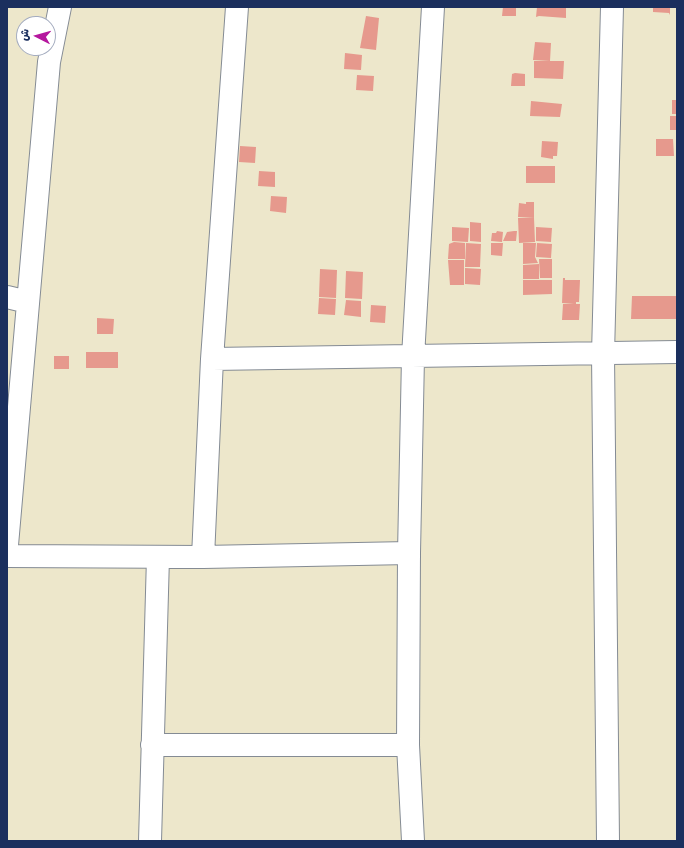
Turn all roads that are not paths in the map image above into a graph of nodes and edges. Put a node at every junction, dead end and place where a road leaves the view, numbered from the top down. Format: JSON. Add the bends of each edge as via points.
{"nodes":[{"id":1,"x":60,"y":7,"type":"edge"},
{"id":2,"x":237,"y":7,"type":"edge"},
{"id":3,"x":433,"y":7,"type":"edge"},
{"id":4,"x":612,"y":7,"type":"edge"},
{"id":5,"x":7,"y":297,"type":"edge"},
{"id":6,"x":28,"y":302,"type":"junction"},
{"id":7,"x":677,"y":352,"type":"edge"},
{"id":8,"x":603,"y":354,"type":"junction"},
{"id":9,"x":413,"y":357,"type":"junction"},
{"id":10,"x":212,"y":359,"type":"junction"},
{"id":11,"x":7,"y":545,"type":"edge"},
{"id":12,"x":409,"y":553,"type":"junction"},
{"id":13,"x":7,"y":556,"type":"edge"},
{"id":14,"x":158,"y":557,"type":"junction"},
{"id":15,"x":203,"y":557,"type":"junction"},
{"id":16,"x":152,"y":745,"type":"junction"},
{"id":17,"x":408,"y":745,"type":"junction"},
{"id":18,"x":150,"y":841,"type":"edge"},
{"id":19,"x":412,"y":841,"type":"edge"},
{"id":20,"x":608,"y":841,"type":"edge"}],
"edges":[{"from":1,"to":6,"type":"street","via":[[49,62]]},
{"from":2,"to":10,"type":"street"},
{"from":3,"to":9,"type":"street"},
{"from":4,"to":8,"type":"street"},
{"from":5,"to":6,"type":"street"},
{"from":6,"to":11,"type":"street"},
{"from":7,"to":8,"type":"street"},
{"from":8,"to":9,"type":"street"},
{"from":8,"to":20,"type":"street"},
{"from":9,"to":10,"type":"street"},
{"from":9,"to":12,"type":"street"},
{"from":10,"to":15,"type":"street"},
{"from":12,"to":15,"type":"street"},
{"from":12,"to":17,"type":"street"},
{"from":13,"to":14,"type":"street"},
{"from":14,"to":15,"type":"street"},
{"from":14,"to":16,"type":"street"},
{"from":16,"to":17,"type":"street"},
{"from":16,"to":18,"type":"street"},
{"from":17,"to":19,"type":"street"}]}
